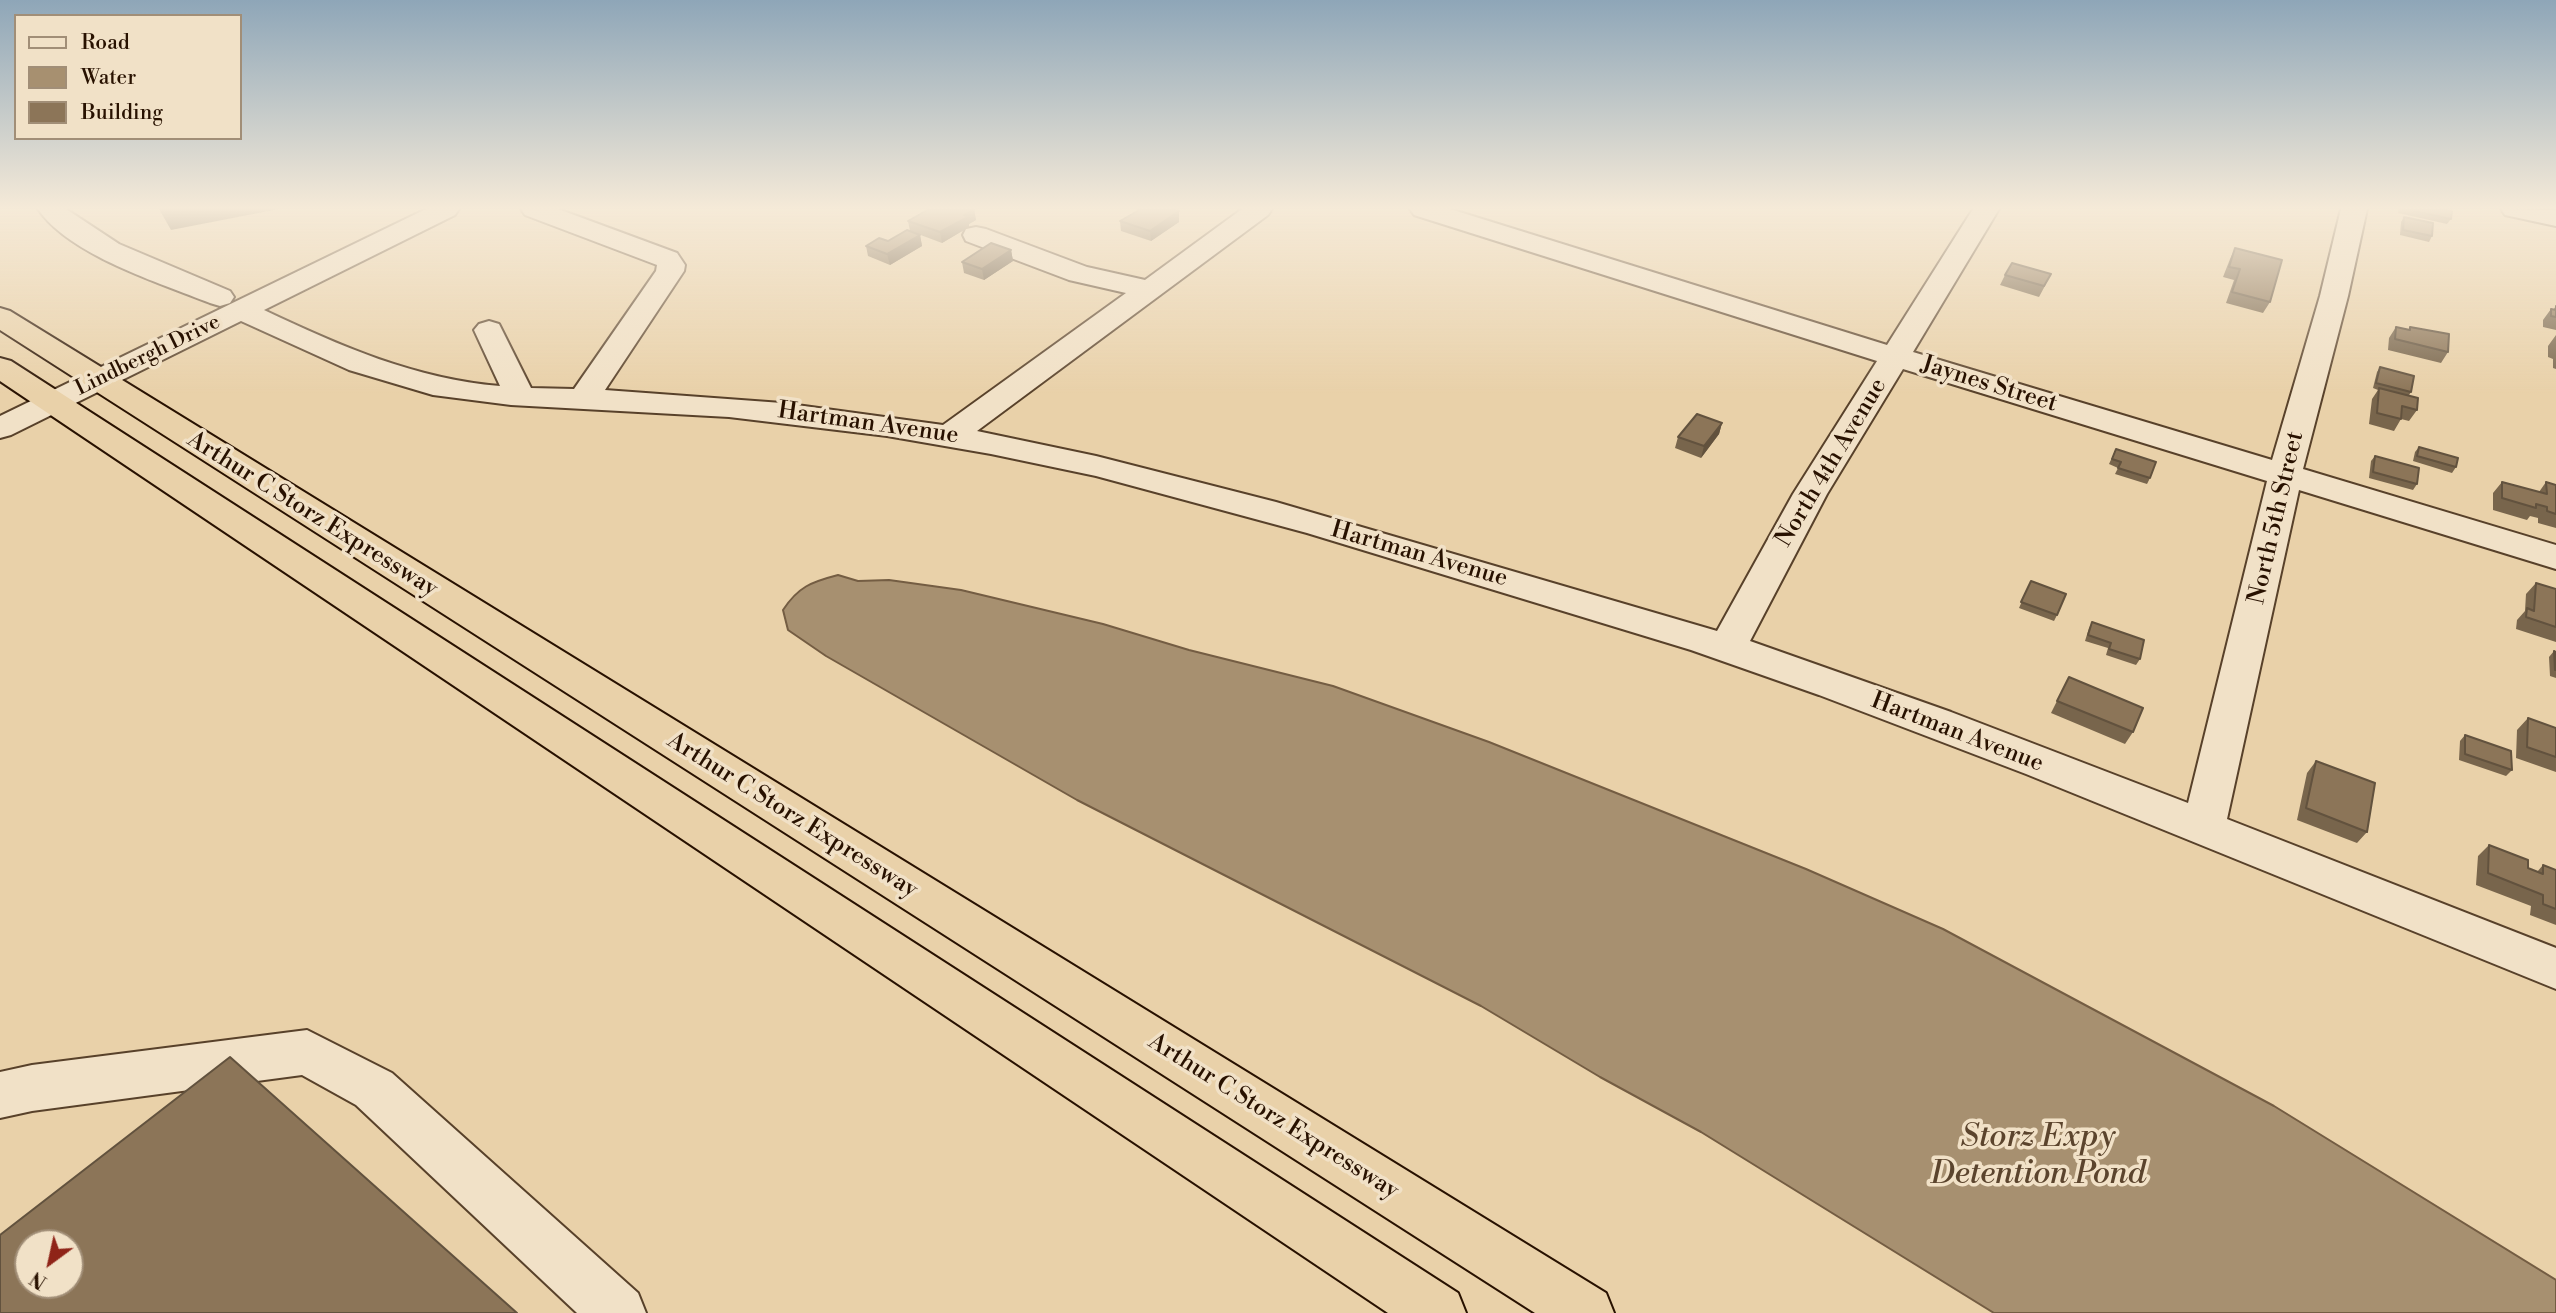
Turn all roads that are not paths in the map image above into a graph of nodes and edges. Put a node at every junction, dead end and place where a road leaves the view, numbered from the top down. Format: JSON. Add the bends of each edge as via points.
{"nodes":[{"id":1,"x":156,"y":270,"type":"edge"},
{"id":2,"x":290,"y":270,"type":"edge"},
{"id":3,"x":305,"y":270,"type":"edge"},
{"id":4,"x":670,"y":270,"type":"edge"},
{"id":5,"x":1069,"y":270,"type":"edge"},
{"id":6,"x":1175,"y":270,"type":"edge"},
{"id":7,"x":1620,"y":270,"type":"edge"},
{"id":8,"x":1948,"y":270,"type":"edge"},
{"id":9,"x":2338,"y":270,"type":"edge"},
{"id":10,"x":1149,"y":289,"type":"junction"},
{"id":11,"x":230,"y":303,"type":"junction"},
{"id":12,"x":0,"y":317,"type":"edge"},
{"id":13,"x":489,"y":330,"type":"dead end"},
{"id":14,"x":1896,"y":356,"type":"junction"},
{"id":15,"x":0,"y":367,"type":"edge"},
{"id":16,"x":86,"y":373,"type":"junction"},
{"id":17,"x":41,"y":395,"type":"junction"},
{"id":18,"x":511,"y":396,"type":"junction"},
{"id":19,"x":583,"y":399,"type":"junction"},
{"id":20,"x":0,"y":401,"type":"edge"},
{"id":21,"x":0,"y":428,"type":"edge"},
{"id":22,"x":951,"y":435,"type":"junction"},
{"id":23,"x":2286,"y":474,"type":"junction"},
{"id":24,"x":2556,"y":557,"type":"edge"},
{"id":25,"x":1727,"y":648,"type":"junction"},
{"id":26,"x":2203,"y":829,"type":"junction"},
{"id":27,"x":2556,"y":969,"type":"edge"},
{"id":28,"x":0,"y":1095,"type":"edge"},
{"id":29,"x":618,"y":1313,"type":"edge"},
{"id":30,"x":1438,"y":1313,"type":"edge"},
{"id":31,"x":1586,"y":1313,"type":"edge"}],
"edges":[{"from":1,"to":11,"type":"street","name":"Hartman Avenue"},
{"from":2,"to":11,"type":"street","name":"Lindbergh Drive"},
{"from":3,"to":11,"type":"street","name":"Lindbergh Drive"},
{"from":4,"to":19,"type":"street"},
{"from":5,"to":10,"type":"street"},
{"from":6,"to":10,"type":"street"},
{"from":7,"to":14,"type":"street","name":"Jaynes Street"},
{"from":8,"to":14,"type":"street","name":"North 4th Avenue"},
{"from":9,"to":23,"type":"street","name":"North 5th Street"},
{"from":10,"to":22,"type":"street"},
{"from":11,"to":16,"type":"street","name":"Lindbergh Drive"},
{"from":11,"to":18,"type":"street","name":"Hartman Avenue","via":[[390,374],[427,385]]},
{"from":12,"to":16,"type":"highway","name":"Arthur C Storz Expressway"},
{"from":13,"to":18,"type":"street","via":[[516,386]]},
{"from":14,"to":23,"type":"street","name":"Jaynes Street"},
{"from":14,"to":25,"type":"street","name":"North 4th Avenue","via":[[1810,494]]},
{"from":15,"to":17,"type":"highway","name":"Arthur C Storz Expressway"},
{"from":16,"to":17,"type":"street","name":"Lindbergh Drive"},
{"from":16,"to":31,"type":"highway","name":"Arthur C Storz Expressway"},
{"from":17,"to":20,"type":"street","name":"Lindbergh Drive"},
{"from":17,"to":21,"type":"street","name":"Lindbergh Drive"},
{"from":17,"to":30,"type":"highway","name":"Arthur C Storz Expressway"},
{"from":18,"to":19,"type":"street","name":"Hartman Avenue"},
{"from":19,"to":22,"type":"street","name":"Hartman Avenue","via":[[770,411]]},
{"from":22,"to":25,"type":"street","name":"Hartman Avenue","via":[[1232,500]]},
{"from":23,"to":24,"type":"street","name":"Jaynes Street"},
{"from":23,"to":26,"type":"street","name":"North 5th Street"},
{"from":25,"to":26,"type":"street","name":"Hartman Avenue"},
{"from":26,"to":27,"type":"street","name":"Hartman Avenue"},
{"from":28,"to":29,"type":"street","via":[[307,1052],[374,1088]]}]}
